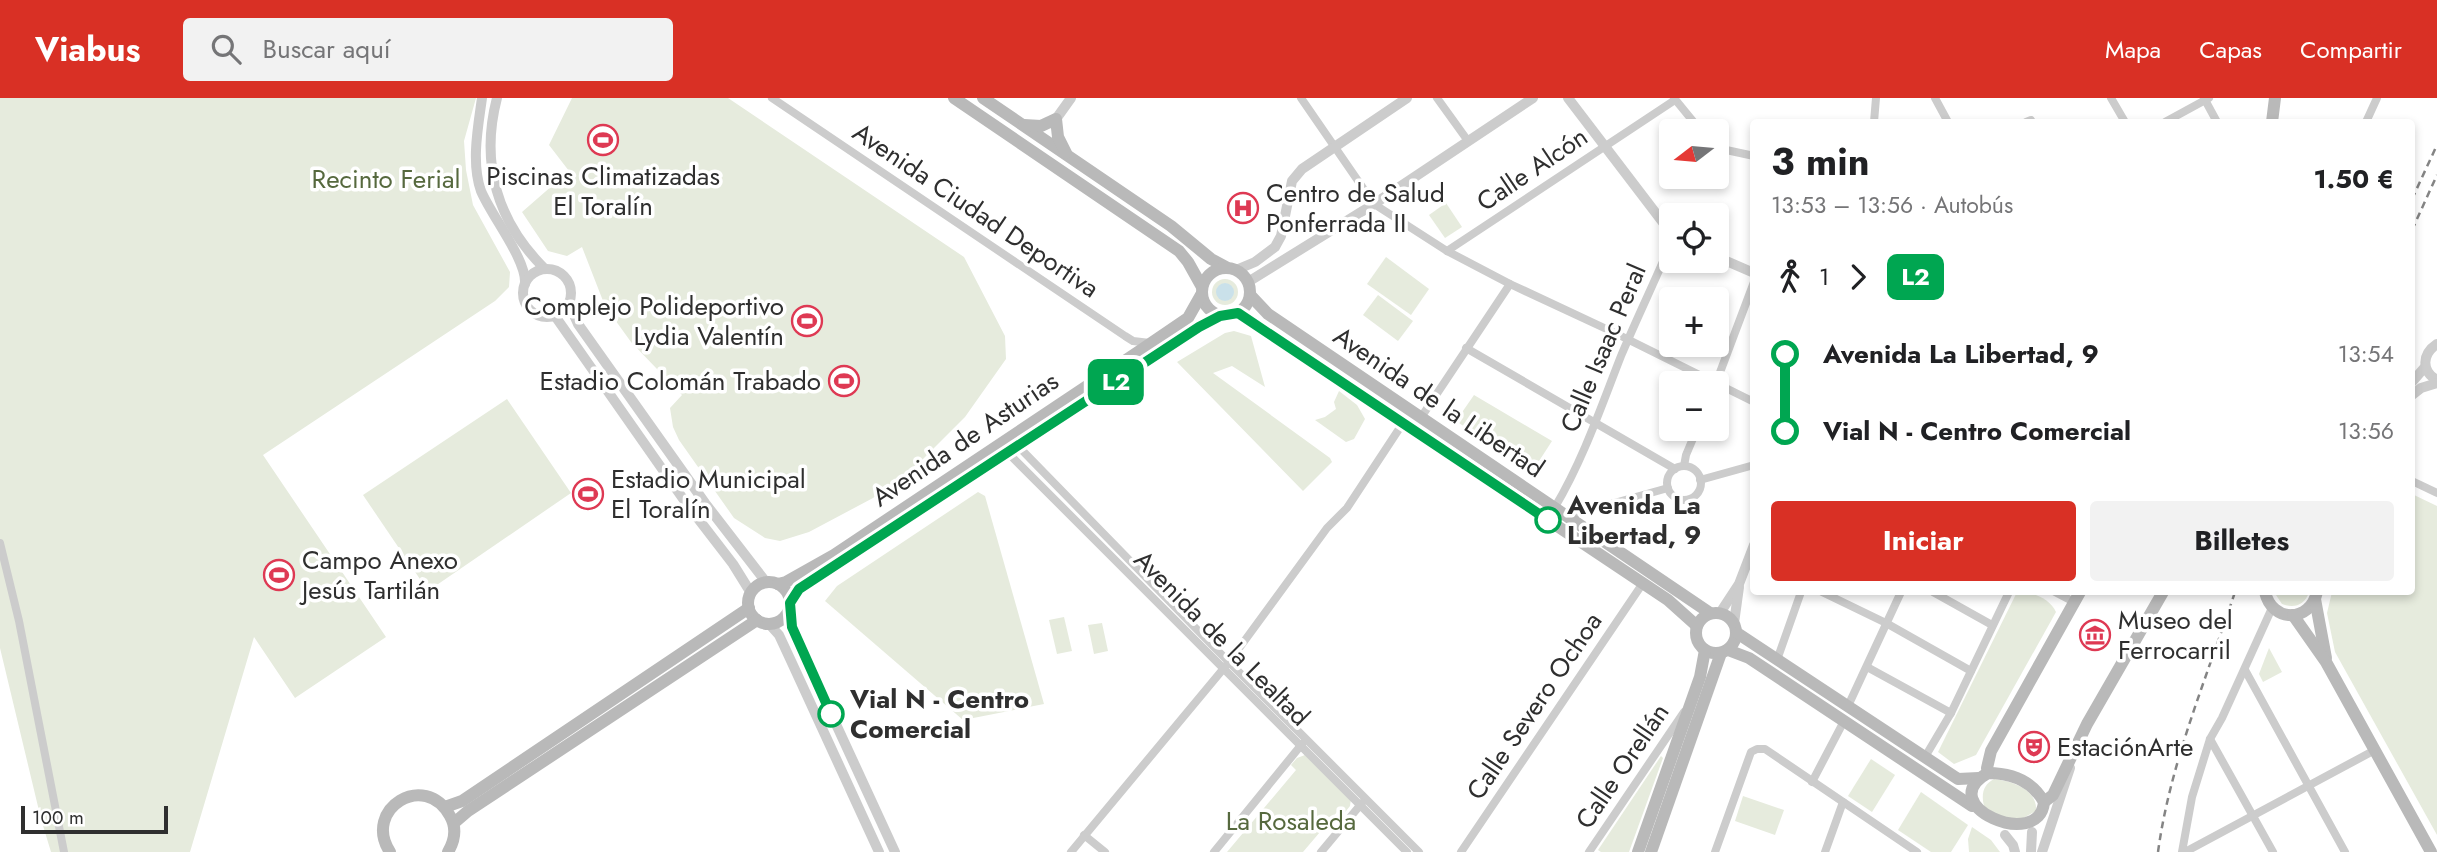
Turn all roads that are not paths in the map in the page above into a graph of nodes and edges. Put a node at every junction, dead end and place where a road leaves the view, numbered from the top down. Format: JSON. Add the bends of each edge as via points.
{"nodes":[{"id":1,"x":482,"y":98,"type":"edge"},
{"id":2,"x":497,"y":98,"type":"edge"},
{"id":3,"x":772,"y":98,"type":"edge"},
{"id":4,"x":954,"y":98,"type":"edge"},
{"id":5,"x":983,"y":98,"type":"edge"},
{"id":6,"x":1071,"y":98,"type":"edge"},
{"id":7,"x":1301,"y":98,"type":"edge"},
{"id":8,"x":1407,"y":98,"type":"edge"},
{"id":9,"x":1437,"y":98,"type":"edge"},
{"id":10,"x":1533,"y":98,"type":"edge"},
{"id":11,"x":1568,"y":98,"type":"edge"},
{"id":12,"x":1876,"y":98,"type":"edge"},
{"id":13,"x":1935,"y":98,"type":"edge"},
{"id":14,"x":2111,"y":98,"type":"edge"},
{"id":15,"x":2275,"y":98,"type":"edge"},
{"id":16,"x":2377,"y":98,"type":"edge"},
{"id":17,"x":1674,"y":99,"type":"edge"},
{"id":18,"x":2206,"y":99,"type":"edge"},
{"id":19,"x":1691,"y":119,"type":"edge"},
{"id":20,"x":1874,"y":119,"type":"edge"},
{"id":21,"x":1946,"y":119,"type":"edge"},
{"id":22,"x":2123,"y":119,"type":"edge"},
{"id":23,"x":2170,"y":119,"type":"edge"},
{"id":24,"x":2216,"y":119,"type":"edge"},
{"id":25,"x":2272,"y":119,"type":"edge"},
{"id":26,"x":2367,"y":119,"type":"edge"},
{"id":27,"x":1056,"y":120,"type":"junction"},
{"id":28,"x":1020,"y":124,"type":"junction"},
{"id":29,"x":1468,"y":141,"type":"junction"},
{"id":30,"x":1335,"y":145,"type":"junction"},
{"id":31,"x":1605,"y":145,"type":"junction"},
{"id":32,"x":1729,"y":151,"type":"edge"},
{"id":33,"x":1750,"y":155,"type":"edge"},
{"id":34,"x":1069,"y":157,"type":"junction"},
{"id":35,"x":1374,"y":204,"type":"junction"},
{"id":36,"x":1659,"y":217,"type":"edge"},
{"id":37,"x":1447,"y":251,"type":"junction"},
{"id":38,"x":1729,"y":262,"type":"edge"},
{"id":39,"x":545,"y":269,"type":"junction"},
{"id":40,"x":1231,"y":269,"type":"junction"},
{"id":41,"x":1659,"y":271,"type":"edge"},
{"id":42,"x":1750,"y":271,"type":"edge"},
{"id":43,"x":525,"y":284,"type":"junction"},
{"id":44,"x":1510,"y":284,"type":"junction"},
{"id":45,"x":1249,"y":288,"type":"junction"},
{"id":46,"x":1201,"y":291,"type":"junction"},
{"id":47,"x":1750,"y":293,"type":"edge"},
{"id":48,"x":569,"y":304,"type":"junction"},
{"id":49,"x":1238,"y":313,"type":"junction"},
{"id":50,"x":555,"y":316,"type":"junction"},
{"id":51,"x":1220,"y":316,"type":"junction"},
{"id":52,"x":1120,"y":333,"type":"junction"},
{"id":53,"x":1629,"y":340,"type":"junction"},
{"id":54,"x":1152,"y":343,"type":"junction"},
{"id":55,"x":2437,"y":344,"type":"edge"},
{"id":56,"x":1466,"y":348,"type":"junction"},
{"id":57,"x":1128,"y":359,"type":"junction"},
{"id":58,"x":2425,"y":367,"type":"junction"},
{"id":59,"x":1692,"y":371,"type":"edge"},
{"id":60,"x":1721,"y":371,"type":"edge"},
{"id":61,"x":2415,"y":379,"type":"edge"},
{"id":62,"x":2437,"y":382,"type":"edge"},
{"id":63,"x":1729,"y":390,"type":"edge"},
{"id":64,"x":2415,"y":393,"type":"edge"},
{"id":65,"x":1750,"y":400,"type":"edge"},
{"id":66,"x":1422,"y":416,"type":"junction"},
{"id":67,"x":1403,"y":423,"type":"junction"},
{"id":68,"x":1595,"y":423,"type":"junction"},
{"id":69,"x":1692,"y":441,"type":"edge"},
{"id":70,"x":1013,"y":449,"type":"junction"},
{"id":71,"x":1750,"y":467,"type":"edge"},
{"id":72,"x":1680,"y":468,"type":"junction"},
{"id":73,"x":1700,"y":480,"type":"junction"},
{"id":74,"x":2415,"y":482,"type":"edge"},
{"id":75,"x":1668,"y":488,"type":"junction"},
{"id":76,"x":2437,"y":493,"type":"edge"},
{"id":77,"x":1555,"y":507,"type":"junction"},
{"id":78,"x":1568,"y":516,"type":"junction"},
{"id":79,"x":0,"y":543,"type":"edge"},
{"id":80,"x":1750,"y":555,"type":"edge"},
{"id":81,"x":772,"y":583,"type":"junction"},
{"id":82,"x":1643,"y":583,"type":"junction"},
{"id":83,"x":1739,"y":584,"type":"junction"},
{"id":84,"x":751,"y":593,"type":"junction"},
{"id":85,"x":1800,"y":595,"type":"edge"},
{"id":86,"x":1828,"y":595,"type":"edge"},
{"id":87,"x":1900,"y":595,"type":"edge"},
{"id":88,"x":1938,"y":595,"type":"edge"},
{"id":89,"x":2007,"y":595,"type":"edge"},
{"id":90,"x":2161,"y":595,"type":"edge"},
{"id":91,"x":2266,"y":595,"type":"edge"},
{"id":92,"x":2316,"y":595,"type":"edge"},
{"id":93,"x":2077,"y":597,"type":"edge"},
{"id":94,"x":790,"y":606,"type":"junction"},
{"id":95,"x":749,"y":608,"type":"junction"},
{"id":96,"x":2272,"y":608,"type":"junction"},
{"id":97,"x":1715,"y":613,"type":"junction"},
{"id":98,"x":2293,"y":615,"type":"junction"},
{"id":99,"x":757,"y":620,"type":"junction"},
{"id":100,"x":1886,"y":623,"type":"junction"},
{"id":101,"x":770,"y":625,"type":"junction"},
{"id":102,"x":1992,"y":625,"type":"junction"},
{"id":103,"x":1697,"y":626,"type":"junction"},
{"id":104,"x":1736,"y":628,"type":"junction"},
{"id":105,"x":1705,"y":650,"type":"junction"},
{"id":106,"x":1725,"y":651,"type":"junction"},
{"id":107,"x":1777,"y":660,"type":"junction"},
{"id":108,"x":2326,"y":662,"type":"junction"},
{"id":109,"x":1226,"y":666,"type":"junction"},
{"id":110,"x":1867,"y":667,"type":"junction"},
{"id":111,"x":2245,"y":670,"type":"junction"},
{"id":112,"x":1971,"y":671,"type":"junction"},
{"id":113,"x":1690,"y":704,"type":"junction"},
{"id":114,"x":1848,"y":706,"type":"junction"},
{"id":115,"x":1951,"y":713,"type":"junction"},
{"id":116,"x":1844,"y":722,"type":"junction"},
{"id":117,"x":2210,"y":739,"type":"junction"},
{"id":118,"x":1303,"y":742,"type":"junction"},
{"id":119,"x":2075,"y":749,"type":"junction"},
{"id":120,"x":2375,"y":750,"type":"junction"},
{"id":121,"x":1925,"y":757,"type":"junction"},
{"id":122,"x":1983,"y":776,"type":"junction"},
{"id":123,"x":1812,"y":782,"type":"junction"},
{"id":124,"x":2309,"y":786,"type":"junction"},
{"id":125,"x":1363,"y":802,"type":"junction"},
{"id":126,"x":1843,"y":802,"type":"junction"},
{"id":127,"x":2044,"y":802,"type":"junction"},
{"id":128,"x":1972,"y":806,"type":"junction"},
{"id":129,"x":445,"y":807,"type":"junction"},
{"id":130,"x":2253,"y":817,"type":"junction"},
{"id":131,"x":454,"y":823,"type":"junction"},
{"id":132,"x":2186,"y":831,"type":"junction"},
{"id":133,"x":2032,"y":832,"type":"junction"},
{"id":134,"x":1084,"y":835,"type":"junction"},
{"id":135,"x":2005,"y":835,"type":"junction"},
{"id":136,"x":2196,"y":849,"type":"edge"},
{"id":137,"x":384,"y":850,"type":"edge"},
{"id":138,"x":64,"y":852,"type":"edge"},
{"id":139,"x":448,"y":852,"type":"edge"},
{"id":140,"x":879,"y":852,"type":"edge"},
{"id":141,"x":895,"y":852,"type":"edge"},
{"id":142,"x":1071,"y":852,"type":"edge"},
{"id":143,"x":1105,"y":852,"type":"edge"},
{"id":144,"x":1214,"y":852,"type":"edge"},
{"id":145,"x":1321,"y":852,"type":"edge"},
{"id":146,"x":1407,"y":852,"type":"edge"},
{"id":147,"x":1419,"y":852,"type":"edge"},
{"id":148,"x":1461,"y":852,"type":"edge"},
{"id":149,"x":1589,"y":852,"type":"edge"},
{"id":150,"x":1638,"y":852,"type":"edge"},
{"id":151,"x":1651,"y":852,"type":"edge"},
{"id":152,"x":1716,"y":852,"type":"edge"},
{"id":153,"x":1825,"y":852,"type":"edge"},
{"id":154,"x":1917,"y":852,"type":"edge"},
{"id":155,"x":2015,"y":852,"type":"edge"},
{"id":156,"x":2031,"y":852,"type":"edge"},
{"id":157,"x":2042,"y":852,"type":"edge"},
{"id":158,"x":2184,"y":852,"type":"edge"},
{"id":159,"x":2273,"y":852,"type":"edge"},
{"id":160,"x":2345,"y":852,"type":"edge"},
{"id":161,"x":2431,"y":852,"type":"edge"}],
"edges":[{"from":1,"to":43,"type":"street","via":[[476,141],[480,188],[524,265]]},
{"from":2,"to":39,"type":"street","via":[[490,143],[495,192],[529,253]]},
{"from":3,"to":52,"type":"street","name":"Avenida Ciudad Deportiva"},
{"from":4,"to":46,"type":"main road","via":[[1179,251]]},
{"from":5,"to":28,"type":"main road"},
{"from":6,"to":27,"type":"street"},
{"from":7,"to":30,"type":"street"},
{"from":8,"to":30,"type":"street"},
{"from":9,"to":29,"type":"street"},
{"from":10,"to":29,"type":"street"},
{"from":11,"to":31,"type":"street"},
{"from":12,"to":20,"type":"street"},
{"from":13,"to":21,"type":"street"},
{"from":14,"to":22,"type":"street"},
{"from":15,"to":25,"type":"main road"},
{"from":16,"to":26,"type":"street"},
{"from":17,"to":19,"type":"street"},
{"from":17,"to":31,"type":"street","name":"Calle Alcón"},
{"from":18,"to":23,"type":"street"},
{"from":18,"to":24,"type":"street"},
{"from":27,"to":28,"type":"main road","via":[[1036,126]]},
{"from":27,"to":34,"type":"main road"},
{"from":28,"to":34,"type":"main road"},
{"from":29,"to":35,"type":"street"},
{"from":30,"to":35,"type":"street"},
{"from":30,"to":40,"type":"street","via":[[1292,181],[1275,247],[1255,262]]},
{"from":31,"to":36,"type":"street"},
{"from":31,"to":37,"type":"street","name":"Calle Alcón"},
{"from":32,"to":33,"type":"street"},
{"from":34,"to":40,"type":"main road","via":[[1171,226],[1211,260]]},
{"from":35,"to":37,"type":"street"},
{"from":35,"to":45,"type":"street"},
{"from":37,"to":44,"type":"street"},
{"from":38,"to":42,"type":"street"},
{"from":39,"to":43,"type":"street"},
{"from":39,"to":48,"type":"street","via":[[566,278],[572,295]]},
{"from":40,"to":45,"type":"main road"},
{"from":40,"to":46,"type":"main road","via":[[1210,273]]},
{"from":41,"to":53,"type":"street","name":"Calle Isaac Peral"},
{"from":43,"to":50,"type":"street","via":[[527,306],[537,315]]},
{"from":44,"to":53,"type":"street"},
{"from":44,"to":56,"type":"street"},
{"from":45,"to":49,"type":"main road","via":[[1244,309]]},
{"from":45,"to":66,"type":"main road","name":"Avenida de la Libertad","via":[[1268,314]]},
{"from":46,"to":51,"type":"main road","via":[[1209,310]]},
{"from":46,"to":54,"type":"main road","name":"Avenida de Asturias","via":[[1188,318]]},
{"from":47,"to":60,"type":"street"},
{"from":48,"to":50,"type":"street"},
{"from":48,"to":81,"type":"street","via":[[578,324],[673,458]]},
{"from":49,"to":51,"type":"main road"},
{"from":49,"to":67,"type":"main road","name":"Avenida de la Libertad"},
{"from":50,"to":84,"type":"street"},
{"from":51,"to":70,"type":"main road","name":"Avenida de Asturias"},
{"from":52,"to":54,"type":"street","name":"Avenida Ciudad Deportiva","via":[[1133,341]]},
{"from":52,"to":57,"type":"street","via":[[1129,345]]},
{"from":53,"to":59,"type":"street"},
{"from":53,"to":68,"type":"street","name":"Calle Isaac Peral"},
{"from":54,"to":57,"type":"main road","name":"Avenida de Asturias"},
{"from":55,"to":58,"type":"street","via":[[2426,356]]},
{"from":56,"to":66,"type":"street"},
{"from":56,"to":68,"type":"street"},
{"from":57,"to":81,"type":"main road","name":"Avenida de Asturias","via":[[834,555],[786,582]]},
{"from":58,"to":61,"type":"street"},
{"from":58,"to":62,"type":"street"},
{"from":62,"to":64,"type":"street"},
{"from":63,"to":65,"type":"street"},
{"from":66,"to":77,"type":"main road","name":"Avenida de la Libertad"},
{"from":67,"to":82,"type":"main road","name":"Avenida de la Libertad"},
{"from":67,"to":109,"type":"street","name":"Avenida de la Lealtad","via":[[1347,508],[1327,528]]},
{"from":68,"to":72,"type":"street"},
{"from":68,"to":77,"type":"street","name":"Calle Isaac Peral"},
{"from":69,"to":72,"type":"street"},
{"from":70,"to":94,"type":"main road","name":"Avenida de Asturias","via":[[799,589]]},
{"from":70,"to":109,"type":"street","name":"Avenida de la Lealtad"},
{"from":71,"to":73,"type":"street"},
{"from":72,"to":73,"type":"street","via":[[1695,470]]},
{"from":72,"to":75,"type":"street","via":[[1667,480]]},
{"from":73,"to":75,"type":"street","via":[[1697,494],[1688,500],[1678,499]]},
{"from":74,"to":76,"type":"street"},
{"from":75,"to":78,"type":"street"},
{"from":77,"to":78,"type":"main road","name":"Avenida de la Libertad"},
{"from":78,"to":97,"type":"main road","name":"Avenida de la Libertad"},
{"from":79,"to":138,"type":"street"},
{"from":80,"to":83,"type":"street"},
{"from":81,"to":84,"type":"main road","via":[[760,584]]},
{"from":81,"to":94,"type":"main road","via":[[787,592]]},
{"from":82,"to":103,"type":"main road","name":"Avenida de la Libertad"},
{"from":82,"to":148,"type":"street","name":"Calle Severo Ochoa"},
{"from":83,"to":97,"type":"street"},
{"from":83,"to":104,"type":"street"},
{"from":84,"to":95,"type":"main road"},
{"from":85,"to":107,"type":"street"},
{"from":86,"to":100,"type":"street"},
{"from":87,"to":100,"type":"street"},
{"from":88,"to":102,"type":"street"},
{"from":89,"to":102,"type":"street"},
{"from":90,"to":119,"type":"main road"},
{"from":91,"to":96,"type":"main road"},
{"from":92,"to":98,"type":"main road","via":[[2306,610]]},
{"from":92,"to":108,"type":"main road"},
{"from":93,"to":122,"type":"main road","via":[[1991,751]]},
{"from":94,"to":101,"type":"main road","via":[[782,620]]},
{"from":94,"to":141,"type":"street","via":[[792,627]]},
{"from":95,"to":99,"type":"main road"},
{"from":95,"to":129,"type":"main road","via":[[462,801]]},
{"from":96,"to":98,"type":"main road"},
{"from":96,"to":111,"type":"street"},
{"from":97,"to":103,"type":"main road"},
{"from":97,"to":104,"type":"main road","via":[[1730,617]]},
{"from":98,"to":108,"type":"main road"},
{"from":99,"to":101,"type":"main road"},
{"from":99,"to":131,"type":"main road"},
{"from":100,"to":110,"type":"street"},
{"from":100,"to":112,"type":"street"},
{"from":101,"to":140,"type":"street","via":[[779,635]]},
{"from":102,"to":112,"type":"street"},
{"from":103,"to":105,"type":"main road","via":[[1697,639]]},
{"from":104,"to":106,"type":"main road","via":[[1734,643]]},
{"from":104,"to":107,"type":"main road"},
{"from":105,"to":106,"type":"main road"},
{"from":105,"to":113,"type":"main road"},
{"from":106,"to":116,"type":"main road","via":[[1744,655]]},
{"from":106,"to":151,"type":"main road"},
{"from":107,"to":114,"type":"main road"},
{"from":108,"to":120,"type":"main road"},
{"from":109,"to":118,"type":"street","name":"Avenida de la Lealtad"},
{"from":109,"to":134,"type":"street"},
{"from":110,"to":114,"type":"street"},
{"from":110,"to":115,"type":"street"},
{"from":111,"to":117,"type":"street"},
{"from":111,"to":124,"type":"street"},
{"from":112,"to":115,"type":"street"},
{"from":113,"to":149,"type":"street","name":"Calle Orellán"},
{"from":113,"to":150,"type":"main road"},
{"from":114,"to":121,"type":"main road"},
{"from":115,"to":121,"type":"street"},
{"from":116,"to":123,"type":"street"},
{"from":116,"to":128,"type":"main road"},
{"from":117,"to":130,"type":"street"},
{"from":117,"to":132,"type":"street"},
{"from":118,"to":125,"type":"street","name":"Avenida de la Lealtad"},
{"from":118,"to":144,"type":"street"},
{"from":119,"to":127,"type":"main road","via":[[2053,795]]},
{"from":119,"to":157,"type":"street"},
{"from":120,"to":124,"type":"street"},
{"from":120,"to":161,"type":"main road"},
{"from":121,"to":122,"type":"main road","via":[[1958,779]]},
{"from":122,"to":127,"type":"main road","via":[[2010,774],[2037,790]]},
{"from":122,"to":128,"type":"main road"},
{"from":123,"to":126,"type":"street"},
{"from":123,"to":152,"type":"street","via":[[1765,749],[1751,752]]},
{"from":124,"to":130,"type":"street"},
{"from":124,"to":160,"type":"street"},
{"from":125,"to":145,"type":"street"},
{"from":125,"to":146,"type":"street","name":"Avenida de la Lealtad"},
{"from":125,"to":147,"type":"street","name":"Avenida de la Lealtad"},
{"from":126,"to":153,"type":"street"},
{"from":126,"to":154,"type":"street"},
{"from":127,"to":133,"type":"main road","via":[[2038,827]]},
{"from":128,"to":135,"type":"main road","via":[[1987,824]]},
{"from":129,"to":131,"type":"main road"},
{"from":129,"to":137,"type":"main road","via":[[420,795],[400,800],[386,816]]},
{"from":130,"to":136,"type":"street"},
{"from":130,"to":159,"type":"street"},
{"from":131,"to":139,"type":"main road","via":[[454,841]]},
{"from":132,"to":136,"type":"street"},
{"from":132,"to":158,"type":"street"},
{"from":133,"to":135,"type":"main road"},
{"from":133,"to":156,"type":"street"},
{"from":134,"to":142,"type":"street"},
{"from":134,"to":143,"type":"street"},
{"from":135,"to":155,"type":"street"},
{"from":136,"to":158,"type":"street"}]}
